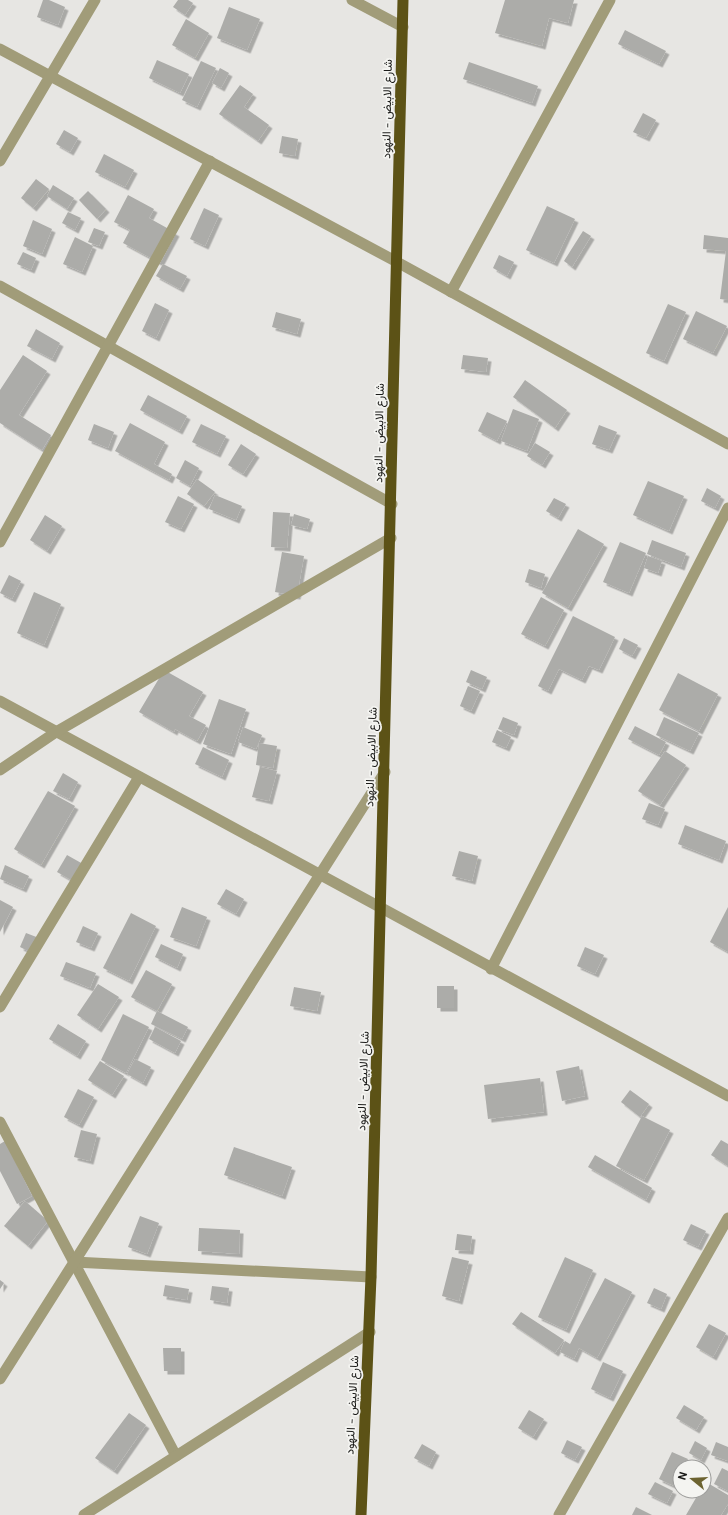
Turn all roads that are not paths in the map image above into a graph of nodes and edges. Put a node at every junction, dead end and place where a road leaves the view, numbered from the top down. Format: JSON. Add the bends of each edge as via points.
{"nodes":[{"id":1,"x":94,"y":0,"type":"edge"},
{"id":2,"x":352,"y":0,"type":"edge"},
{"id":3,"x":403,"y":0,"type":"edge"},
{"id":4,"x":610,"y":0,"type":"edge"},
{"id":5,"x":403,"y":27,"type":"junction"},
{"id":6,"x":0,"y":49,"type":"edge"},
{"id":7,"x":50,"y":76,"type":"junction"},
{"id":8,"x":0,"y":161,"type":"edge"},
{"id":9,"x":210,"y":161,"type":"junction"},
{"id":10,"x":397,"y":262,"type":"junction"},
{"id":11,"x":0,"y":286,"type":"edge"},
{"id":12,"x":451,"y":292,"type":"junction"},
{"id":13,"x":108,"y":346,"type":"junction"},
{"id":14,"x":728,"y":444,"type":"edge"},
{"id":15,"x":392,"y":504,"type":"junction"},
{"id":16,"x":728,"y":508,"type":"edge"},
{"id":17,"x":391,"y":538,"type":"junction"},
{"id":18,"x":0,"y":542,"type":"edge"},
{"id":19,"x":0,"y":701,"type":"edge"},
{"id":20,"x":56,"y":732,"type":"junction"},
{"id":21,"x":0,"y":770,"type":"edge"},
{"id":22,"x":385,"y":772,"type":"junction"},
{"id":23,"x":139,"y":777,"type":"junction"},
{"id":24,"x":319,"y":875,"type":"junction"},
{"id":25,"x":381,"y":909,"type":"junction"},
{"id":26,"x":492,"y":969,"type":"junction"},
{"id":27,"x":0,"y":1007,"type":"edge"},
{"id":28,"x":728,"y":1096,"type":"edge"},
{"id":29,"x":0,"y":1122,"type":"edge"},
{"id":30,"x":728,"y":1218,"type":"edge"},
{"id":31,"x":74,"y":1262,"type":"junction"},
{"id":32,"x":371,"y":1277,"type":"junction"},
{"id":33,"x":370,"y":1332,"type":"junction"},
{"id":34,"x":0,"y":1379,"type":"edge"},
{"id":35,"x":176,"y":1456,"type":"junction"},
{"id":36,"x":84,"y":1515,"type":"edge"},
{"id":37,"x":361,"y":1515,"type":"edge"},
{"id":38,"x":559,"y":1515,"type":"edge"}],
"edges":[{"from":1,"to":7,"type":"street"},
{"from":2,"to":5,"type":"street"},
{"from":3,"to":5,"type":"highway","name":"شارع الابيض - النهود"},
{"from":4,"to":12,"type":"street"},
{"from":5,"to":10,"type":"highway","name":"شارع الابيض - النهود"},
{"from":6,"to":7,"type":"street"},
{"from":7,"to":8,"type":"street"},
{"from":7,"to":9,"type":"street"},
{"from":9,"to":10,"type":"street"},
{"from":9,"to":13,"type":"street"},
{"from":10,"to":12,"type":"street"},
{"from":10,"to":15,"type":"highway","name":"شارع الابيض - النهود"},
{"from":11,"to":13,"type":"street"},
{"from":12,"to":14,"type":"street"},
{"from":13,"to":15,"type":"street"},
{"from":13,"to":18,"type":"street"},
{"from":15,"to":17,"type":"highway","name":"شارع الابيض - النهود"},
{"from":16,"to":26,"type":"street"},
{"from":17,"to":20,"type":"street"},
{"from":17,"to":22,"type":"highway","name":"شارع الابيض - النهود"},
{"from":19,"to":20,"type":"street"},
{"from":20,"to":21,"type":"street"},
{"from":20,"to":23,"type":"street"},
{"from":22,"to":24,"type":"street"},
{"from":22,"to":25,"type":"highway","name":"شارع الابيض - النهود"},
{"from":23,"to":24,"type":"street"},
{"from":23,"to":27,"type":"street"},
{"from":24,"to":25,"type":"street"},
{"from":24,"to":31,"type":"street"},
{"from":25,"to":26,"type":"street"},
{"from":25,"to":32,"type":"highway","name":"شارع الابيض - النهود"},
{"from":26,"to":28,"type":"street"},
{"from":29,"to":31,"type":"street"},
{"from":30,"to":38,"type":"street"},
{"from":31,"to":32,"type":"street"},
{"from":31,"to":34,"type":"street"},
{"from":31,"to":35,"type":"street"},
{"from":32,"to":33,"type":"highway","name":"شارع الابيض - النهود"},
{"from":33,"to":35,"type":"street"},
{"from":33,"to":37,"type":"highway","name":"شارع الابيض - النهود"},
{"from":35,"to":36,"type":"street"}]}
